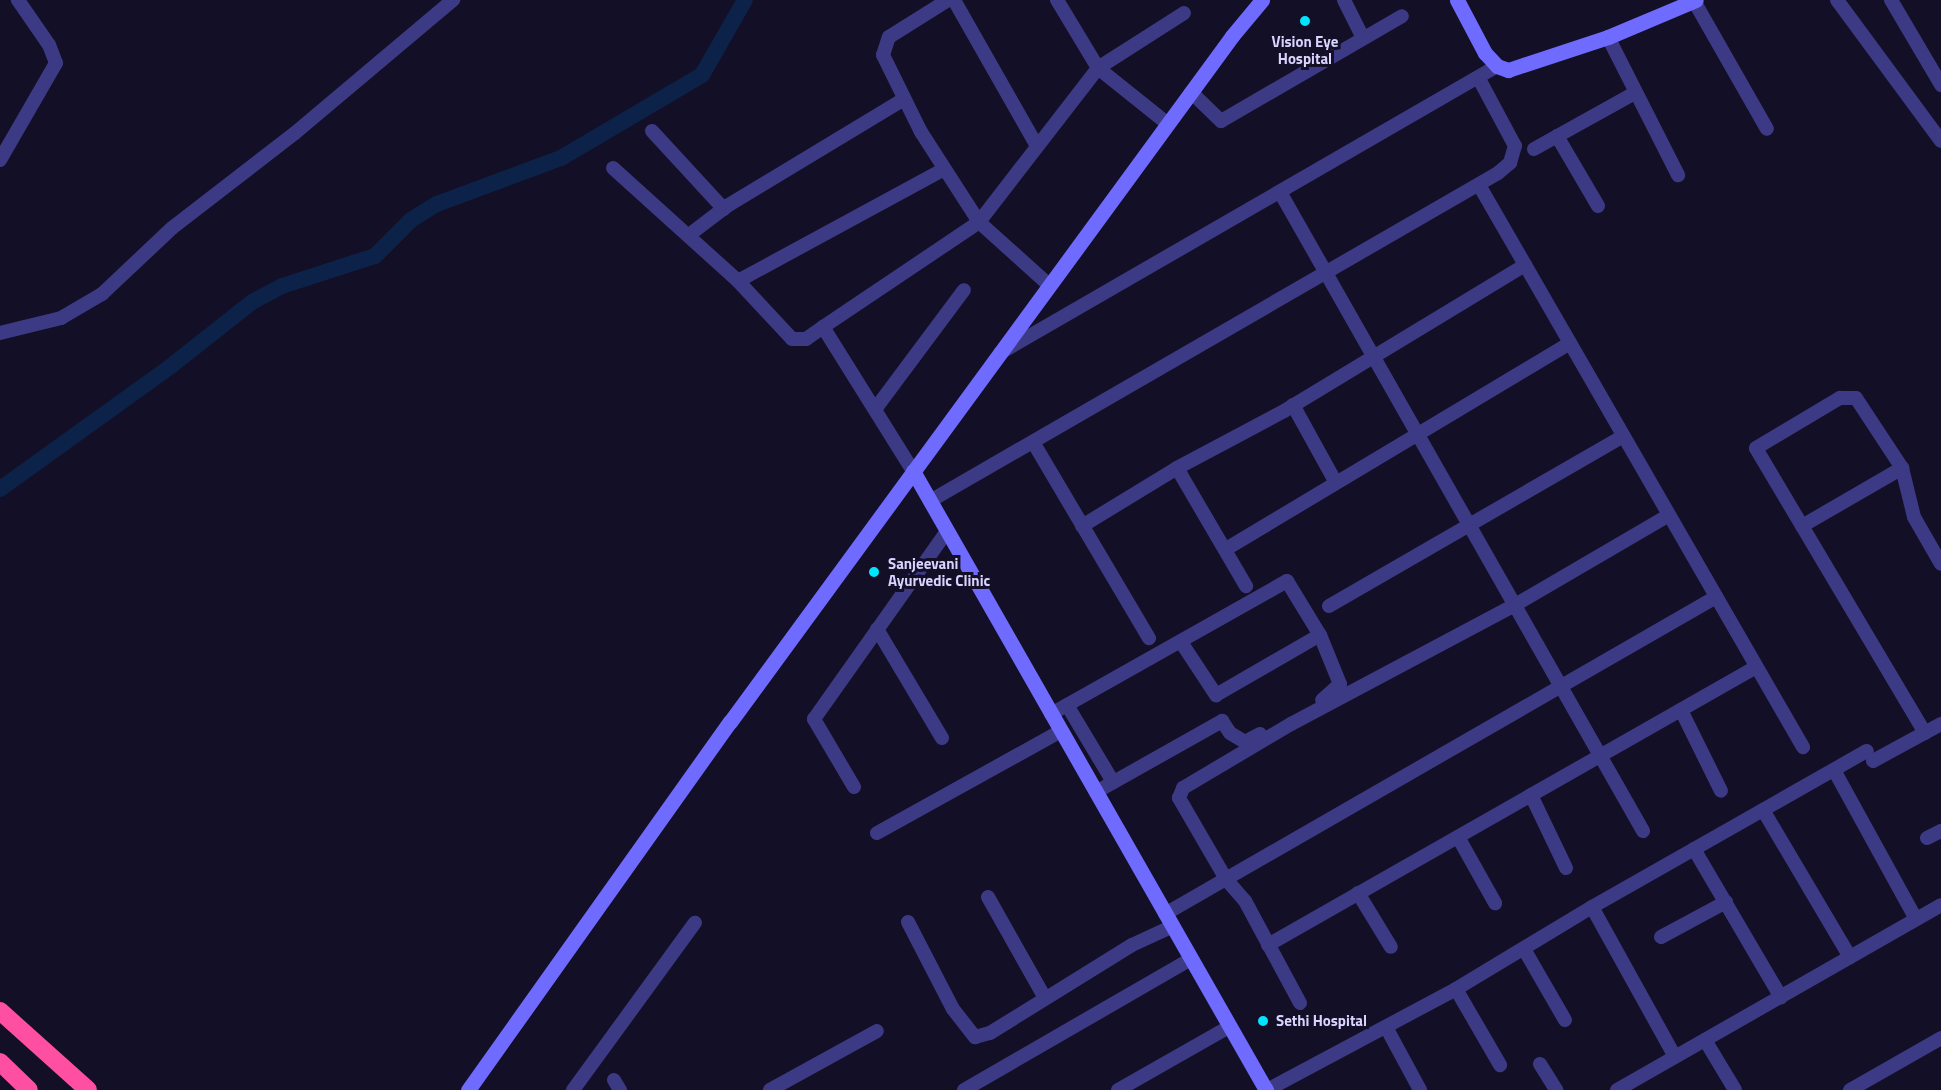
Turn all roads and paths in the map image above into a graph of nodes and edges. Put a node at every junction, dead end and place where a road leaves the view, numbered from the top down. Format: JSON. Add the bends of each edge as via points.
{"nodes":[{"id":1,"x":18,"y":0,"type":"edge"},
{"id":2,"x":453,"y":0,"type":"edge"},
{"id":3,"x":948,"y":0,"type":"edge"},
{"id":4,"x":954,"y":0,"type":"edge"},
{"id":5,"x":1057,"y":0,"type":"edge"},
{"id":6,"x":1262,"y":0,"type":"edge"},
{"id":7,"x":1344,"y":0,"type":"edge"},
{"id":8,"x":1695,"y":0,"type":"edge"},
{"id":9,"x":1837,"y":0,"type":"edge"},
{"id":10,"x":1892,"y":0,"type":"edge"},
{"id":11,"x":1462,"y":2,"type":"edge"},
{"id":12,"x":1184,"y":13,"type":"dead end"},
{"id":13,"x":1402,"y":16,"type":"dead end"},
{"id":14,"x":1608,"y":37,"type":"junction"},
{"id":15,"x":1363,"y":38,"type":"junction"},
{"id":16,"x":1497,"y":66,"type":"junction"},
{"id":17,"x":1098,"y":68,"type":"junction"},
{"id":18,"x":1478,"y":78,"type":"junction"},
{"id":19,"x":1941,"y":85,"type":"edge"},
{"id":20,"x":1191,"y":92,"type":"junction"},
{"id":21,"x":1635,"y":93,"type":"junction"},
{"id":22,"x":903,"y":100,"type":"junction"},
{"id":23,"x":1168,"y":124,"type":"junction"},
{"id":24,"x":1767,"y":129,"type":"dead end"},
{"id":25,"x":652,"y":131,"type":"dead end"},
{"id":26,"x":1557,"y":136,"type":"junction"},
{"id":27,"x":1941,"y":141,"type":"edge"},
{"id":28,"x":1037,"y":146,"type":"junction"},
{"id":29,"x":1534,"y":148,"type":"dead end"},
{"id":30,"x":0,"y":159,"type":"edge"},
{"id":31,"x":613,"y":168,"type":"dead end"},
{"id":32,"x":944,"y":169,"type":"junction"},
{"id":33,"x":1678,"y":176,"type":"dead end"},
{"id":34,"x":1479,"y":185,"type":"junction"},
{"id":35,"x":1280,"y":192,"type":"junction"},
{"id":36,"x":1598,"y":206,"type":"dead end"},
{"id":37,"x":724,"y":208,"type":"junction"},
{"id":38,"x":979,"y":222,"type":"junction"},
{"id":39,"x":689,"y":235,"type":"junction"},
{"id":40,"x":1525,"y":265,"type":"junction"},
{"id":41,"x":1326,"y":273,"type":"junction"},
{"id":42,"x":738,"y":280,"type":"junction"},
{"id":43,"x":1049,"y":285,"type":"junction"},
{"id":44,"x":964,"y":290,"type":"dead end"},
{"id":45,"x":823,"y":327,"type":"junction"},
{"id":46,"x":0,"y":333,"type":"edge"},
{"id":47,"x":1570,"y":343,"type":"junction"},
{"id":48,"x":999,"y":354,"type":"junction"},
{"id":49,"x":1372,"y":354,"type":"junction"},
{"id":50,"x":1293,"y":405,"type":"junction"},
{"id":51,"x":876,"y":408,"type":"junction"},
{"id":52,"x":1418,"y":434,"type":"junction"},
{"id":53,"x":1624,"y":436,"type":"junction"},
{"id":54,"x":1033,"y":442,"type":"junction"},
{"id":55,"x":1177,"y":468,"type":"junction"},
{"id":56,"x":1902,"y":468,"type":"junction"},
{"id":57,"x":913,"y":471,"type":"junction"},
{"id":58,"x":1335,"y":481,"type":"junction"},
{"id":59,"x":930,"y":501,"type":"junction"},
{"id":60,"x":1669,"y":515,"type":"junction"},
{"id":61,"x":1468,"y":522,"type":"junction"},
{"id":62,"x":1082,"y":526,"type":"junction"},
{"id":63,"x":1802,"y":526,"type":"junction"},
{"id":64,"x":947,"y":531,"type":"junction"},
{"id":65,"x":1226,"y":549,"type":"junction"},
{"id":66,"x":1941,"y":564,"type":"edge"},
{"id":67,"x":1246,"y":586,"type":"dead end"},
{"id":68,"x":1716,"y":597,"type":"junction"},
{"id":69,"x":1515,"y":605,"type":"junction"},
{"id":70,"x":1329,"y":606,"type":"dead end"},
{"id":71,"x":877,"y":628,"type":"junction"},
{"id":72,"x":1320,"y":635,"type":"junction"},
{"id":73,"x":1149,"y":638,"type":"dead end"},
{"id":74,"x":1182,"y":642,"type":"junction"},
{"id":75,"x":1756,"y":666,"type":"junction"},
{"id":76,"x":1561,"y":686,"type":"junction"},
{"id":77,"x":1216,"y":695,"type":"junction"},
{"id":78,"x":1069,"y":704,"type":"junction"},
{"id":79,"x":1681,"y":710,"type":"junction"},
{"id":80,"x":1051,"y":714,"type":"junction"},
{"id":81,"x":1222,"y":721,"type":"junction"},
{"id":82,"x":1941,"y":724,"type":"edge"},
{"id":83,"x":1061,"y":731,"type":"junction"},
{"id":84,"x":1925,"y":733,"type":"junction"},
{"id":85,"x":942,"y":738,"type":"dead end"},
{"id":86,"x":1803,"y":747,"type":"dead end"},
{"id":87,"x":1600,"y":755,"type":"junction"},
{"id":88,"x":1834,"y":770,"type":"junction"},
{"id":89,"x":1115,"y":781,"type":"junction"},
{"id":90,"x":854,"y":787,"type":"dead end"},
{"id":91,"x":1721,"y":790,"type":"dead end"},
{"id":92,"x":1096,"y":792,"type":"junction"},
{"id":93,"x":1531,"y":795,"type":"junction"},
{"id":94,"x":1763,"y":810,"type":"junction"},
{"id":95,"x":1643,"y":831,"type":"dead end"},
{"id":96,"x":1941,"y":831,"type":"edge"},
{"id":97,"x":877,"y":833,"type":"dead end"},
{"id":98,"x":1458,"y":837,"type":"junction"},
{"id":99,"x":1927,"y":838,"type":"dead end"},
{"id":100,"x":1694,"y":849,"type":"junction"},
{"id":101,"x":1566,"y":868,"type":"dead end"},
{"id":102,"x":1226,"y":879,"type":"junction"},
{"id":103,"x":1358,"y":893,"type":"junction"},
{"id":104,"x":988,"y":897,"type":"dead end"},
{"id":105,"x":1725,"y":902,"type":"junction"},
{"id":106,"x":1495,"y":903,"type":"dead end"},
{"id":107,"x":1941,"y":905,"type":"edge"},
{"id":108,"x":1592,"y":907,"type":"junction"},
{"id":109,"x":1916,"y":919,"type":"junction"},
{"id":110,"x":1169,"y":920,"type":"junction"},
{"id":111,"x":908,"y":922,"type":"dead end"},
{"id":112,"x":695,"y":923,"type":"dead end"},
{"id":113,"x":1661,"y":937,"type":"dead end"},
{"id":114,"x":1268,"y":945,"type":"junction"},
{"id":115,"x":1391,"y":947,"type":"dead end"},
{"id":116,"x":1524,"y":949,"type":"junction"},
{"id":117,"x":1850,"y":957,"type":"junction"},
{"id":118,"x":1191,"y":959,"type":"junction"},
{"id":119,"x":1456,"y":989,"type":"junction"},
{"id":120,"x":1781,"y":997,"type":"junction"},
{"id":121,"x":1045,"y":998,"type":"junction"},
{"id":122,"x":1300,"y":1004,"type":"dead end"},
{"id":123,"x":0,"y":1011,"type":"edge"},
{"id":124,"x":1564,"y":1020,"type":"dead end"},
{"id":125,"x":1229,"y":1027,"type":"junction"},
{"id":126,"x":1386,"y":1028,"type":"junction"},
{"id":127,"x":877,"y":1031,"type":"dead end"},
{"id":128,"x":1941,"y":1038,"type":"edge"},
{"id":129,"x":1705,"y":1040,"type":"junction"},
{"id":130,"x":1675,"y":1057,"type":"junction"},
{"id":131,"x":0,"y":1062,"type":"edge"},
{"id":132,"x":1540,"y":1064,"type":"dead end"},
{"id":133,"x":1500,"y":1065,"type":"dead end"},
{"id":134,"x":29,"y":1090,"type":"edge"},
{"id":135,"x":88,"y":1090,"type":"edge"},
{"id":136,"x":468,"y":1090,"type":"edge"},
{"id":137,"x":573,"y":1090,"type":"edge"},
{"id":138,"x":770,"y":1090,"type":"edge"},
{"id":139,"x":964,"y":1090,"type":"edge"},
{"id":140,"x":1118,"y":1090,"type":"edge"},
{"id":141,"x":1266,"y":1090,"type":"edge"},
{"id":142,"x":1420,"y":1090,"type":"edge"},
{"id":143,"x":1556,"y":1090,"type":"edge"},
{"id":144,"x":1617,"y":1090,"type":"edge"},
{"id":145,"x":1735,"y":1090,"type":"edge"},
{"id":146,"x":1850,"y":1090,"type":"edge"}],
"edges":[{"from":1,"to":30,"type":"street","via":[[56,63]]},
{"from":2,"to":46,"type":"street","via":[[260,161],[172,228],[102,294],[61,318]]},
{"from":3,"to":22,"type":"street","via":[[889,37],[884,45],[883,56]]},
{"from":4,"to":28,"type":"street"},
{"from":5,"to":17,"type":"street"},
{"from":6,"to":20,"type":"street"},
{"from":7,"to":15,"type":"street"},
{"from":8,"to":14,"type":"street"},
{"from":8,"to":24,"type":"street"},
{"from":9,"to":27,"type":"street"},
{"from":10,"to":19,"type":"street"},
{"from":11,"to":16,"type":"street","via":[[1485,53]]},
{"from":12,"to":17,"type":"street"},
{"from":13,"to":15,"type":"street"},
{"from":14,"to":16,"type":"street","via":[[1508,70]]},
{"from":14,"to":21,"type":"street"},
{"from":15,"to":20,"type":"street","via":[[1221,121]]},
{"from":16,"to":18,"type":"street"},
{"from":17,"to":23,"type":"street"},
{"from":17,"to":28,"type":"street"},
{"from":18,"to":34,"type":"street","via":[[1515,146],[1510,163]]},
{"from":18,"to":35,"type":"street"},
{"from":20,"to":23,"type":"street"},
{"from":21,"to":26,"type":"street"},
{"from":21,"to":33,"type":"street"},
{"from":22,"to":32,"type":"street"},
{"from":22,"to":37,"type":"street"},
{"from":23,"to":43,"type":"street"},
{"from":25,"to":37,"type":"street"},
{"from":26,"to":29,"type":"street"},
{"from":26,"to":36,"type":"street"},
{"from":28,"to":38,"type":"street"},
{"from":31,"to":39,"type":"street"},
{"from":32,"to":38,"type":"street"},
{"from":32,"to":42,"type":"street"},
{"from":34,"to":40,"type":"street"},
{"from":34,"to":41,"type":"street"},
{"from":35,"to":41,"type":"street"},
{"from":35,"to":48,"type":"street"},
{"from":37,"to":39,"type":"street"},
{"from":38,"to":43,"type":"street"},
{"from":38,"to":45,"type":"street"},
{"from":39,"to":42,"type":"street"},
{"from":40,"to":47,"type":"street"},
{"from":40,"to":49,"type":"street"},
{"from":41,"to":49,"type":"street"},
{"from":41,"to":54,"type":"street"},
{"from":42,"to":45,"type":"street","via":[[792,339],[806,339]]},
{"from":43,"to":48,"type":"street"},
{"from":44,"to":51,"type":"street"},
{"from":45,"to":51,"type":"street"},
{"from":47,"to":52,"type":"street"},
{"from":47,"to":53,"type":"street"},
{"from":48,"to":57,"type":"street"},
{"from":49,"to":50,"type":"street"},
{"from":49,"to":52,"type":"street"},
{"from":50,"to":55,"type":"street"},
{"from":50,"to":58,"type":"street"},
{"from":51,"to":57,"type":"street"},
{"from":52,"to":58,"type":"street"},
{"from":52,"to":61,"type":"street"},
{"from":53,"to":60,"type":"street"},
{"from":53,"to":61,"type":"street"},
{"from":54,"to":59,"type":"street"},
{"from":54,"to":62,"type":"street"},
{"from":55,"to":62,"type":"street"},
{"from":55,"to":65,"type":"street"},
{"from":56,"to":63,"type":"street"},
{"from":56,"to":63,"type":"street","via":[[1863,405],[1849,396],[1758,446],[1755,451]]},
{"from":56,"to":66,"type":"street","via":[[1914,517]]},
{"from":57,"to":59,"type":"street"},
{"from":57,"to":136,"type":"street"},
{"from":58,"to":65,"type":"street"},
{"from":59,"to":64,"type":"street"},
{"from":60,"to":68,"type":"street"},
{"from":60,"to":69,"type":"street"},
{"from":61,"to":69,"type":"street"},
{"from":61,"to":70,"type":"street"},
{"from":62,"to":73,"type":"street"},
{"from":63,"to":84,"type":"street"},
{"from":64,"to":71,"type":"street"},
{"from":64,"to":80,"type":"street"},
{"from":65,"to":67,"type":"street"},
{"from":68,"to":75,"type":"street"},
{"from":68,"to":76,"type":"street"},
{"from":69,"to":76,"type":"street"},
{"from":69,"to":102,"type":"street","via":[[1291,724],[1183,788],[1179,798]]},
{"from":71,"to":85,"type":"street"},
{"from":71,"to":90,"type":"street","via":[[814,719]]},
{"from":72,"to":74,"type":"street","via":[[1287,581]]},
{"from":72,"to":77,"type":"street"},
{"from":72,"to":81,"type":"street","via":[[1340,684],[1330,696],[1245,742],[1230,733]]},
{"from":74,"to":77,"type":"street"},
{"from":74,"to":78,"type":"street"},
{"from":75,"to":79,"type":"street"},
{"from":75,"to":86,"type":"street"},
{"from":76,"to":87,"type":"street"},
{"from":76,"to":102,"type":"street"},
{"from":77,"to":81,"type":"street"},
{"from":78,"to":80,"type":"street"},
{"from":78,"to":89,"type":"street"},
{"from":79,"to":87,"type":"street"},
{"from":79,"to":91,"type":"street"},
{"from":80,"to":83,"type":"street"},
{"from":81,"to":89,"type":"street"},
{"from":82,"to":84,"type":"street"},
{"from":83,"to":92,"type":"street"},
{"from":83,"to":97,"type":"street"},
{"from":84,"to":88,"type":"street"},
{"from":87,"to":93,"type":"street"},
{"from":87,"to":95,"type":"street"},
{"from":88,"to":94,"type":"street"},
{"from":88,"to":109,"type":"street"},
{"from":89,"to":92,"type":"street"},
{"from":92,"to":110,"type":"street"},
{"from":93,"to":98,"type":"street"},
{"from":93,"to":101,"type":"street"},
{"from":94,"to":100,"type":"street"},
{"from":94,"to":117,"type":"street"},
{"from":96,"to":99,"type":"street"},
{"from":98,"to":103,"type":"street"},
{"from":98,"to":106,"type":"street"},
{"from":100,"to":105,"type":"street"},
{"from":100,"to":108,"type":"street"},
{"from":102,"to":110,"type":"street"},
{"from":102,"to":114,"type":"street","via":[[1245,901]]},
{"from":103,"to":114,"type":"street"},
{"from":103,"to":115,"type":"street"},
{"from":104,"to":121,"type":"street"},
{"from":105,"to":113,"type":"street"},
{"from":105,"to":120,"type":"street"},
{"from":107,"to":109,"type":"street"},
{"from":108,"to":116,"type":"street"},
{"from":108,"to":130,"type":"street"},
{"from":109,"to":117,"type":"street"},
{"from":110,"to":118,"type":"street"},
{"from":110,"to":121,"type":"street"},
{"from":111,"to":121,"type":"street","via":[[953,1008],[975,1037],[990,1033]]},
{"from":112,"to":137,"type":"street"},
{"from":114,"to":122,"type":"street"},
{"from":116,"to":119,"type":"street"},
{"from":116,"to":124,"type":"street"},
{"from":117,"to":120,"type":"street"},
{"from":118,"to":125,"type":"street"},
{"from":118,"to":139,"type":"street"},
{"from":119,"to":126,"type":"street"},
{"from":119,"to":133,"type":"street"},
{"from":120,"to":129,"type":"street"},
{"from":123,"to":135,"type":"highway"},
{"from":125,"to":140,"type":"street"},
{"from":125,"to":141,"type":"street"},
{"from":126,"to":141,"type":"street"},
{"from":126,"to":142,"type":"street"},
{"from":127,"to":138,"type":"street"},
{"from":128,"to":146,"type":"street"},
{"from":129,"to":130,"type":"street"},
{"from":129,"to":145,"type":"street"},
{"from":130,"to":144,"type":"street"},
{"from":131,"to":134,"type":"highway"},
{"from":132,"to":143,"type":"street"}]}
